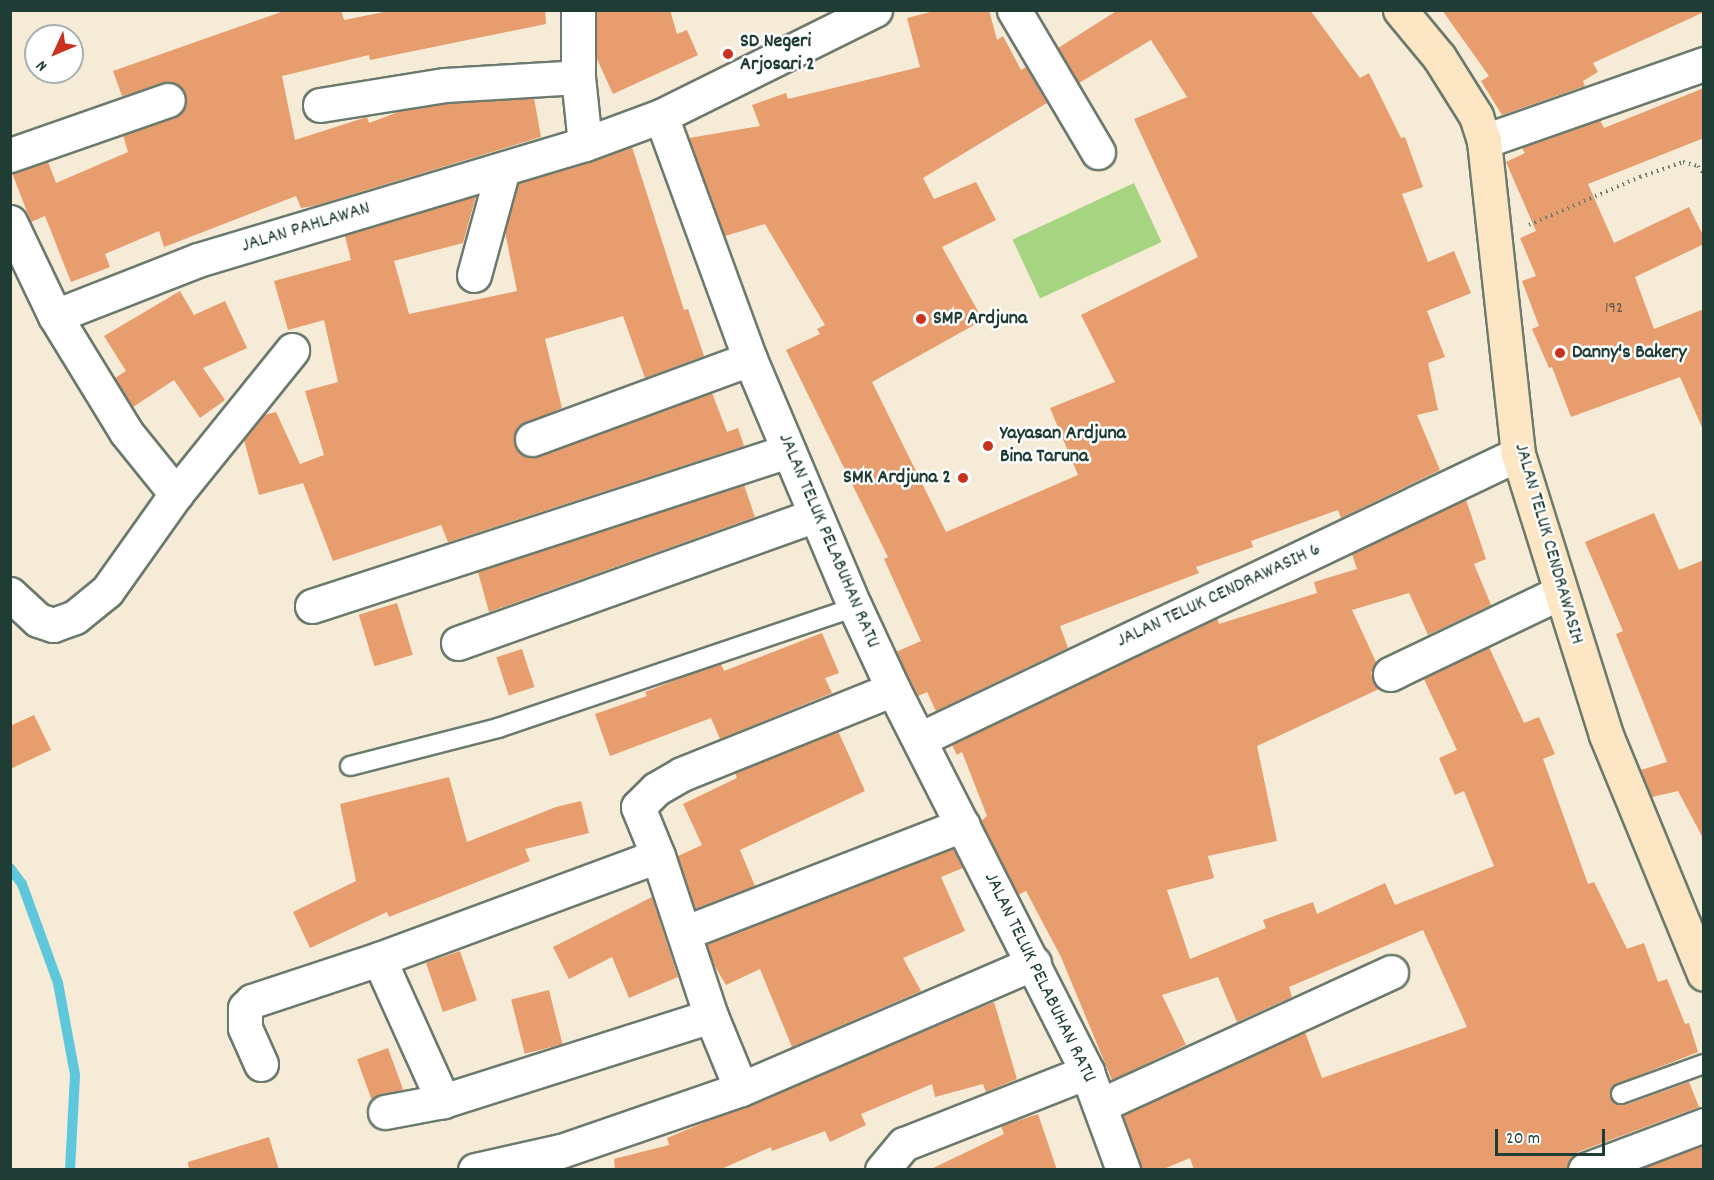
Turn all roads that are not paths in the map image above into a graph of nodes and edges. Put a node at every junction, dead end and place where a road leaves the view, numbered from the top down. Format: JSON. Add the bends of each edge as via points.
{"nodes":[{"id":1,"x":578,"y":10,"type":"edge"},
{"id":2,"x":875,"y":10,"type":"edge"},
{"id":3,"x":1014,"y":10,"type":"edge"},
{"id":4,"x":1400,"y":10,"type":"edge"},
{"id":5,"x":1704,"y":64,"type":"edge"},
{"id":6,"x":578,"y":77,"type":"junction"},
{"id":7,"x":168,"y":100,"type":"dead end"},
{"id":8,"x":320,"y":105,"type":"dead end"},
{"id":9,"x":661,"y":116,"type":"junction"},
{"id":10,"x":1484,"y":141,"type":"junction"},
{"id":11,"x":585,"y":144,"type":"junction"},
{"id":12,"x":1098,"y":152,"type":"dead end"},
{"id":13,"x":10,"y":155,"type":"edge"},
{"id":14,"x":503,"y":169,"type":"junction"},
{"id":15,"x":10,"y":222,"type":"edge"},
{"id":16,"x":474,"y":275,"type":"dead end"},
{"id":17,"x":55,"y":316,"type":"junction"},
{"id":18,"x":292,"y":350,"type":"dead end"},
{"id":19,"x":750,"y":359,"type":"junction"},
{"id":20,"x":532,"y":439,"type":"dead end"},
{"id":21,"x":788,"y":451,"type":"junction"},
{"id":22,"x":1518,"y":454,"type":"junction"},
{"id":23,"x":176,"y":494,"type":"junction"},
{"id":24,"x":815,"y":515,"type":"junction"},
{"id":25,"x":1559,"y":593,"type":"junction"},
{"id":26,"x":10,"y":594,"type":"edge"},
{"id":27,"x":312,"y":606,"type":"dead end"},
{"id":28,"x":855,"y":607,"type":"junction"},
{"id":29,"x":458,"y":644,"type":"dead end"},
{"id":30,"x":1390,"y":674,"type":"dead end"},
{"id":31,"x":892,"y":689,"type":"junction"},
{"id":32,"x":920,"y":738,"type":"junction"},
{"id":33,"x":350,"y":766,"type":"dead end"},
{"id":34,"x":963,"y":825,"type":"junction"},
{"id":35,"x":658,"y":856,"type":"junction"},
{"id":36,"x":684,"y":933,"type":"junction"},
{"id":37,"x":379,"y":959,"type":"junction"},
{"id":38,"x":1034,"y":963,"type":"junction"},
{"id":39,"x":1391,"y":972,"type":"dead end"},
{"id":40,"x":1704,"y":974,"type":"edge"},
{"id":41,"x":711,"y":1016,"type":"junction"},
{"id":42,"x":261,"y":1064,"type":"dead end"},
{"id":43,"x":1704,"y":1064,"type":"edge"},
{"id":44,"x":1087,"y":1072,"type":"junction"},
{"id":45,"x":741,"y":1089,"type":"junction"},
{"id":46,"x":1621,"y":1094,"type":"dead end"},
{"id":47,"x":443,"y":1101,"type":"junction"},
{"id":48,"x":1101,"y":1105,"type":"junction"},
{"id":49,"x":385,"y":1112,"type":"dead end"},
{"id":50,"x":1704,"y":1125,"type":"edge"},
{"id":51,"x":475,"y":1170,"type":"edge"},
{"id":52,"x":882,"y":1170,"type":"edge"},
{"id":53,"x":1122,"y":1170,"type":"edge"},
{"id":54,"x":1585,"y":1170,"type":"edge"}],
"edges":[{"from":1,"to":6,"type":"street"},
{"from":2,"to":9,"type":"street"},
{"from":3,"to":12,"type":"street"},
{"from":4,"to":10,"type":"street","name":"JALAN TELUK CENDRAWASIH","via":[[1445,66],[1476,116]]},
{"from":5,"to":10,"type":"street"},
{"from":6,"to":8,"type":"street","via":[[445,85]]},
{"from":6,"to":11,"type":"street"},
{"from":7,"to":13,"type":"street"},
{"from":9,"to":11,"type":"street","name":"JALAN PAHLAWAN"},
{"from":9,"to":19,"type":"street","name":"JALAN TELUK PELABUHAN RATU"},
{"from":10,"to":22,"type":"street","name":"JALAN TELUK CENDRAWASIH"},
{"from":11,"to":14,"type":"street","name":"JALAN PAHLAWAN"},
{"from":14,"to":16,"type":"street"},
{"from":14,"to":17,"type":"street","name":"JALAN PAHLAWAN","via":[[198,260]]},
{"from":15,"to":17,"type":"street"},
{"from":17,"to":23,"type":"street","via":[[126,432]]},
{"from":18,"to":23,"type":"street"},
{"from":19,"to":20,"type":"street"},
{"from":19,"to":21,"type":"street","name":"JALAN TELUK PELABUHAN RATU"},
{"from":21,"to":24,"type":"street","name":"JALAN TELUK PELABUHAN RATU"},
{"from":21,"to":27,"type":"street"},
{"from":22,"to":25,"type":"street","name":"JALAN TELUK CENDRAWASIH"},
{"from":22,"to":32,"type":"street","name":"JALAN TELUK CENDRAWASIH 6"},
{"from":23,"to":26,"type":"street","via":[[107,591],[75,617],[53,625],[38,620]]},
{"from":24,"to":28,"type":"street","name":"JALAN TELUK PELABUHAN RATU"},
{"from":24,"to":29,"type":"street"},
{"from":25,"to":30,"type":"street"},
{"from":25,"to":40,"type":"street","name":"JALAN TELUK CENDRAWASIH","via":[[1606,735]]},
{"from":28,"to":31,"type":"street","name":"JALAN TELUK PELABUHAN RATU"},
{"from":28,"to":33,"type":"lane","via":[[498,728]]},
{"from":31,"to":32,"type":"street","name":"JALAN TELUK PELABUHAN RATU"},
{"from":31,"to":35,"type":"street","via":[[682,774],[656,789],[638,807]]},
{"from":32,"to":34,"type":"street","name":"JALAN TELUK PELABUHAN RATU"},
{"from":34,"to":36,"type":"street"},
{"from":34,"to":38,"type":"street","name":"JALAN TELUK PELABUHAN RATU"},
{"from":35,"to":36,"type":"street"},
{"from":35,"to":37,"type":"street"},
{"from":36,"to":41,"type":"street"},
{"from":37,"to":42,"type":"street","via":[[249,1004],[245,1028]]},
{"from":37,"to":47,"type":"street"},
{"from":38,"to":44,"type":"street","name":"JALAN TELUK PELABUHAN RATU"},
{"from":38,"to":45,"type":"street"},
{"from":39,"to":48,"type":"street"},
{"from":41,"to":45,"type":"street"},
{"from":41,"to":47,"type":"street"},
{"from":43,"to":46,"type":"lane"},
{"from":44,"to":48,"type":"street","name":"JALAN TELUK PELABUHAN RATU"},
{"from":44,"to":52,"type":"street","via":[[904,1144]]},
{"from":45,"to":51,"type":"street","via":[[561,1151]]},
{"from":47,"to":49,"type":"street"},
{"from":48,"to":53,"type":"street","name":"JALAN TELUK PELABUHAN RATU"},
{"from":50,"to":54,"type":"street"}]}
